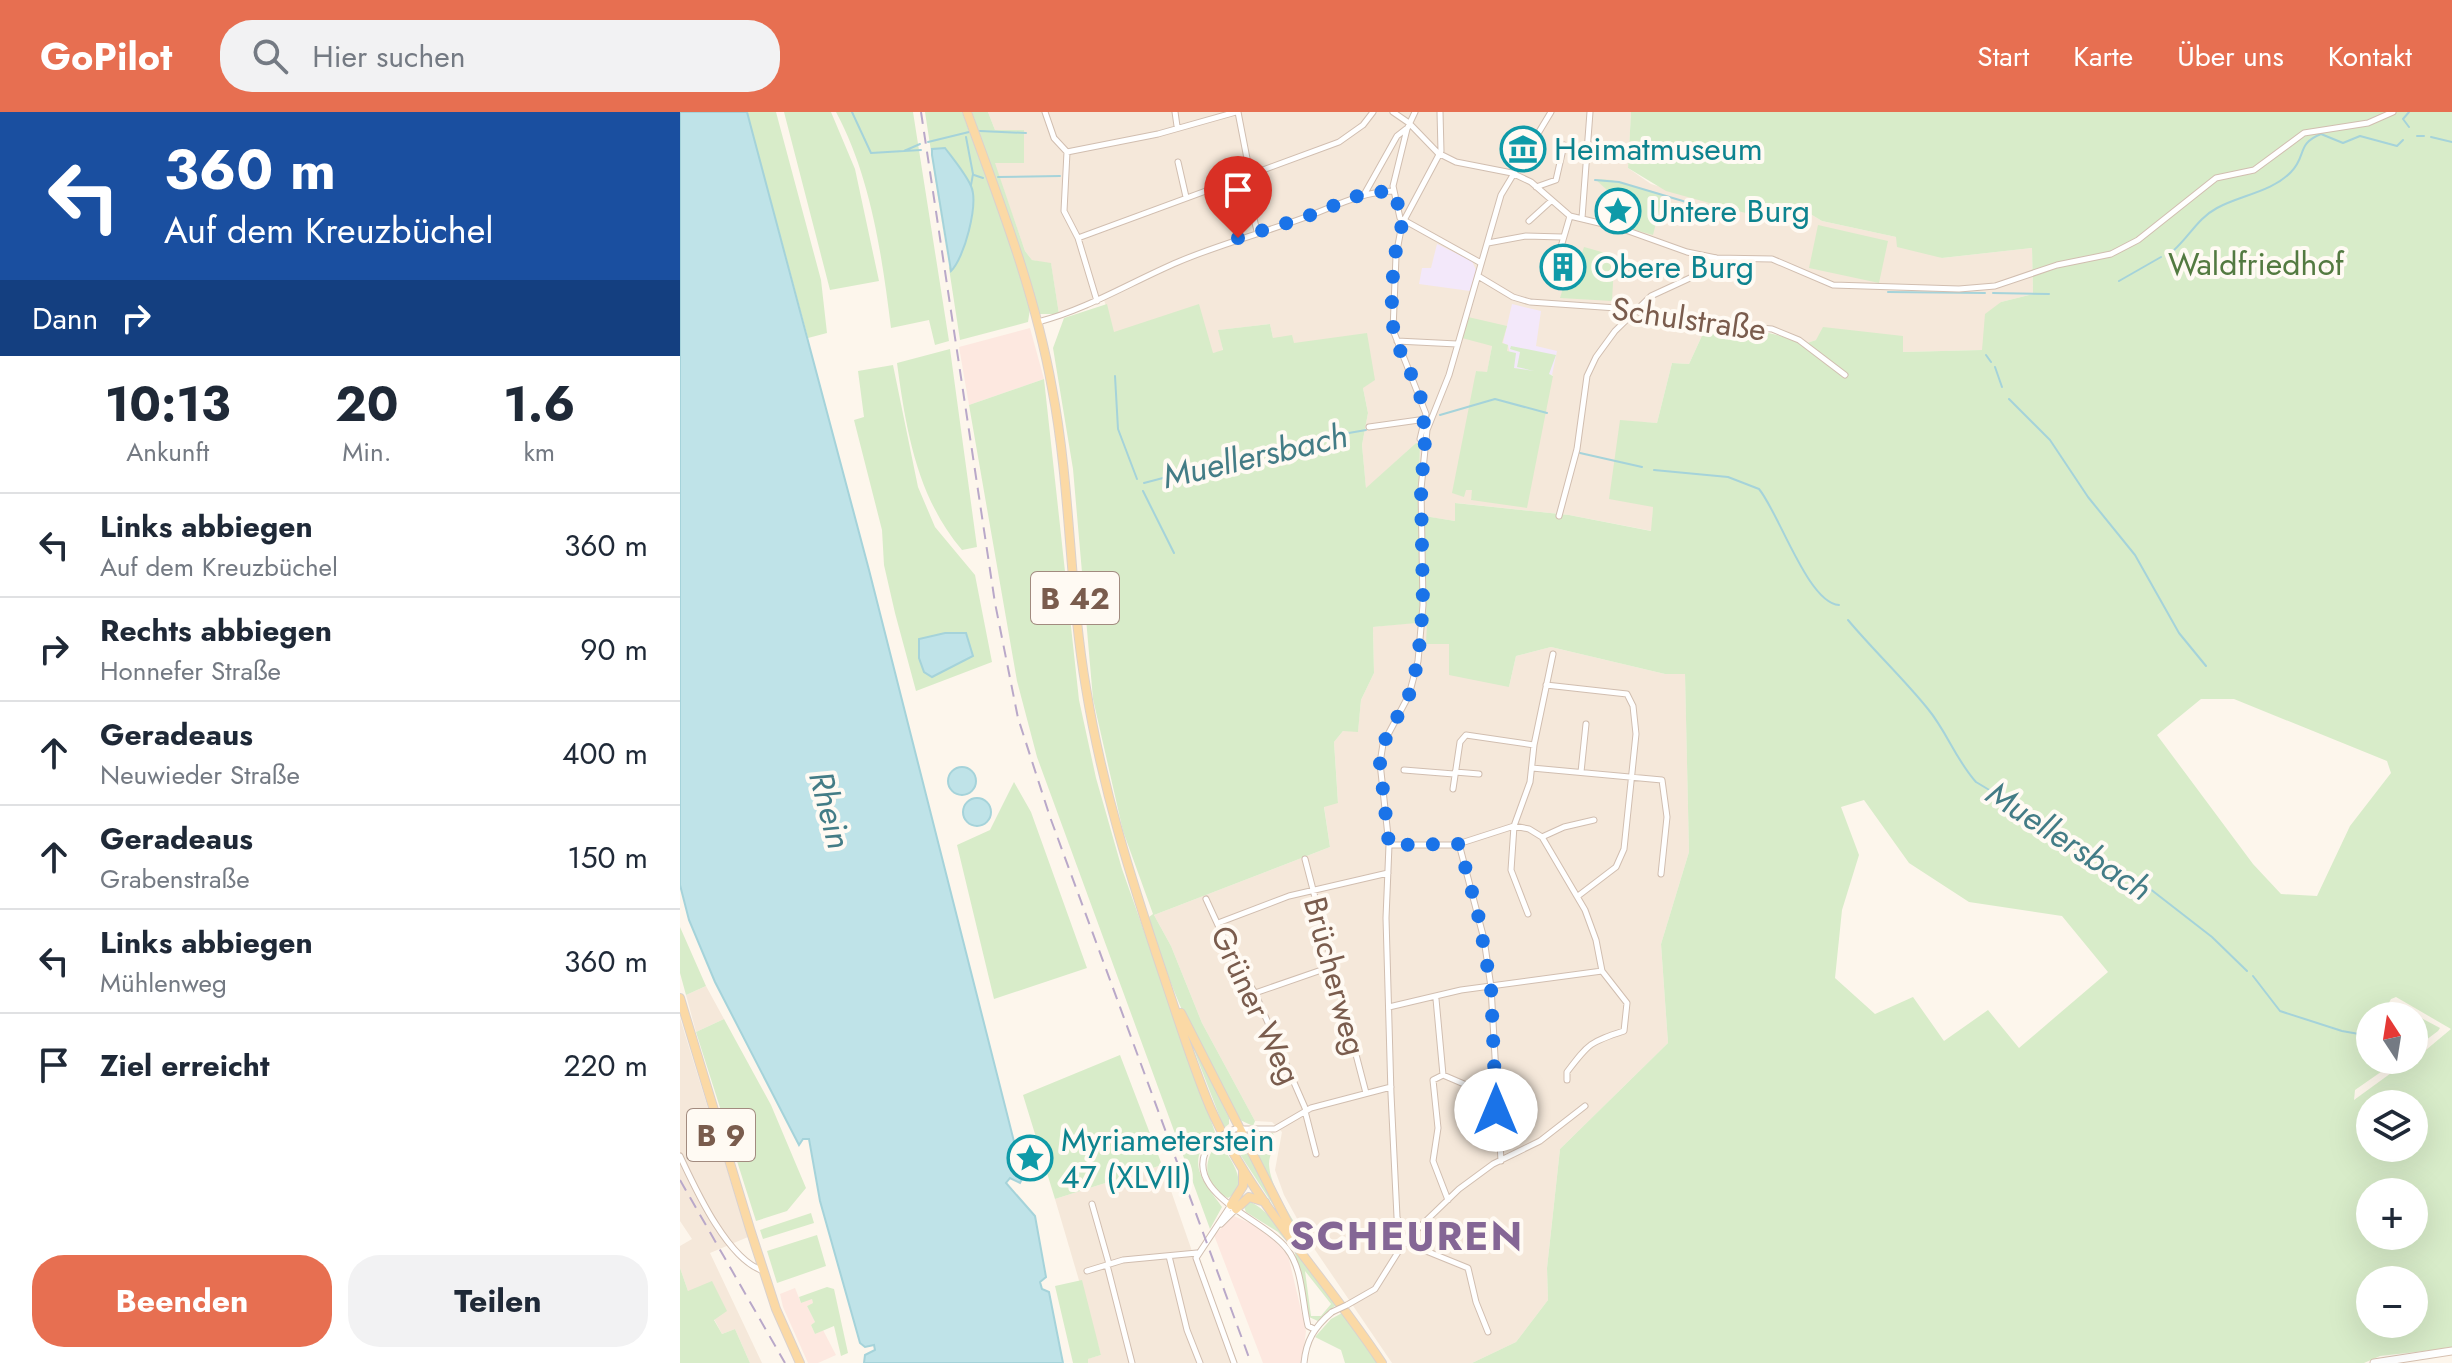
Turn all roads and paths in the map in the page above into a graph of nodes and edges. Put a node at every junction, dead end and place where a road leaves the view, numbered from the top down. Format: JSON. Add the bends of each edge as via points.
{"nodes":[{"id":1,"x":967,"y":112,"type":"edge"},
{"id":2,"x":1045,"y":112,"type":"edge"},
{"id":3,"x":1175,"y":112,"type":"edge"},
{"id":4,"x":1237,"y":112,"type":"edge"},
{"id":5,"x":1373,"y":112,"type":"edge"},
{"id":6,"x":1393,"y":112,"type":"edge"},
{"id":7,"x":1415,"y":112,"type":"edge"},
{"id":8,"x":1440,"y":112,"type":"edge"},
{"id":9,"x":1551,"y":112,"type":"edge"},
{"id":10,"x":1590,"y":112,"type":"edge"},
{"id":11,"x":2393,"y":112,"type":"edge"},
{"id":12,"x":1177,"y":126,"type":"junction"},
{"id":13,"x":1408,"y":126,"type":"junction"},
{"id":14,"x":1564,"y":145,"type":"dead end"},
{"id":15,"x":1067,"y":152,"type":"junction"},
{"id":16,"x":1438,"y":153,"type":"junction"},
{"id":17,"x":1178,"y":162,"type":"dead end"},
{"id":18,"x":1512,"y":173,"type":"junction"},
{"id":19,"x":1247,"y":176,"type":"junction"},
{"id":20,"x":1536,"y":187,"type":"junction"},
{"id":21,"x":1393,"y":191,"type":"junction"},
{"id":22,"x":1365,"y":193,"type":"junction"},
{"id":23,"x":1186,"y":197,"type":"junction"},
{"id":24,"x":1551,"y":201,"type":"junction"},
{"id":25,"x":1570,"y":216,"type":"junction"},
{"id":26,"x":1582,"y":219,"type":"junction"},
{"id":27,"x":1404,"y":221,"type":"junction"},
{"id":28,"x":1529,"y":221,"type":"dead end"},
{"id":29,"x":1257,"y":231,"type":"junction"},
{"id":30,"x":1562,"y":237,"type":"junction"},
{"id":31,"x":1078,"y":238,"type":"junction"},
{"id":32,"x":1488,"y":242,"type":"junction"},
{"id":33,"x":1558,"y":257,"type":"dead end"},
{"id":34,"x":1716,"y":258,"type":"junction"},
{"id":35,"x":1481,"y":263,"type":"junction"},
{"id":36,"x":1478,"y":276,"type":"junction"},
{"id":37,"x":1097,"y":301,"type":"junction"},
{"id":38,"x":1638,"y":311,"type":"junction"},
{"id":39,"x":1038,"y":322,"type":"junction"},
{"id":40,"x":1397,"y":341,"type":"junction"},
{"id":41,"x":1457,"y":344,"type":"junction"},
{"id":42,"x":1845,"y":375,"type":"dead end"},
{"id":43,"x":1426,"y":419,"type":"junction"},
{"id":44,"x":1369,"y":427,"type":"dead end"},
{"id":45,"x":1425,"y":441,"type":"junction"},
{"id":46,"x":1559,"y":516,"type":"dead end"},
{"id":47,"x":1553,"y":654,"type":"dead end"},
{"id":48,"x":1546,"y":685,"type":"junction"},
{"id":49,"x":1586,"y":724,"type":"dead end"},
{"id":50,"x":1534,"y":745,"type":"junction"},
{"id":51,"x":1532,"y":768,"type":"junction"},
{"id":52,"x":1404,"y":770,"type":"dead end"},
{"id":53,"x":1581,"y":772,"type":"junction"},
{"id":54,"x":1454,"y":773,"type":"junction"},
{"id":55,"x":1479,"y":774,"type":"dead end"},
{"id":56,"x":1631,"y":776,"type":"junction"},
{"id":57,"x":1453,"y":789,"type":"dead end"},
{"id":58,"x":1594,"y":820,"type":"dead end"},
{"id":59,"x":1514,"y":826,"type":"junction"},
{"id":60,"x":1542,"y":837,"type":"junction"},
{"id":61,"x":1459,"y":844,"type":"junction"},
{"id":62,"x":1389,"y":845,"type":"junction"},
{"id":63,"x":1305,"y":859,"type":"dead end"},
{"id":64,"x":1388,"y":873,"type":"junction"},
{"id":65,"x":1661,"y":874,"type":"dead end"},
{"id":66,"x":1313,"y":890,"type":"junction"},
{"id":67,"x":1578,"y":896,"type":"junction"},
{"id":68,"x":1206,"y":899,"type":"dead end"},
{"id":69,"x":1528,"y":914,"type":"dead end"},
{"id":70,"x":1218,"y":923,"type":"junction"},
{"id":71,"x":1333,"y":966,"type":"junction"},
{"id":72,"x":1602,"y":971,"type":"junction"},
{"id":73,"x":1491,"y":987,"type":"junction"},
{"id":74,"x":1255,"y":993,"type":"junction"},
{"id":75,"x":680,"y":998,"type":"edge"},
{"id":76,"x":1436,"y":999,"type":"junction"},
{"id":77,"x":1173,"y":1003,"type":"junction"},
{"id":78,"x":1389,"y":1007,"type":"junction"},
{"id":79,"x":1443,"y":1075,"type":"junction"},
{"id":80,"x":1567,"y":1080,"type":"dead end"},
{"id":81,"x":1391,"y":1087,"type":"junction"},
{"id":82,"x":1496,"y":1087,"type":"junction"},
{"id":83,"x":1366,"y":1093,"type":"junction"},
{"id":84,"x":1585,"y":1106,"type":"dead end"},
{"id":85,"x":1305,"y":1111,"type":"junction"},
{"id":86,"x":1238,"y":1129,"type":"junction"},
{"id":87,"x":1316,"y":1154,"type":"dead end"},
{"id":88,"x":680,"y":1156,"type":"edge"},
{"id":89,"x":1501,"y":1161,"type":"junction"},
{"id":90,"x":1243,"y":1169,"type":"junction"},
{"id":91,"x":1448,"y":1200,"type":"junction"},
{"id":92,"x":1266,"y":1203,"type":"junction"},
{"id":93,"x":1092,"y":1204,"type":"dead end"},
{"id":94,"x":1233,"y":1207,"type":"junction"},
{"id":95,"x":1404,"y":1241,"type":"junction"},
{"id":96,"x":1297,"y":1246,"type":"junction"},
{"id":97,"x":1197,"y":1253,"type":"junction"},
{"id":98,"x":1169,"y":1256,"type":"junction"},
{"id":99,"x":1108,"y":1264,"type":"junction"},
{"id":100,"x":764,"y":1271,"type":"junction"},
{"id":101,"x":1087,"y":1271,"type":"dead end"},
{"id":102,"x":1314,"y":1329,"type":"junction"},
{"id":103,"x":1488,"y":1332,"type":"dead end"},
{"id":104,"x":2452,"y":1351,"type":"edge"},
{"id":105,"x":800,"y":1363,"type":"edge"},
{"id":106,"x":1132,"y":1363,"type":"edge"},
{"id":107,"x":1200,"y":1363,"type":"edge"},
{"id":108,"x":1234,"y":1363,"type":"edge"},
{"id":109,"x":1304,"y":1363,"type":"edge"},
{"id":110,"x":1382,"y":1363,"type":"edge"},
{"id":111,"x":2374,"y":1363,"type":"edge"}],
"edges":[{"from":1,"to":39,"type":"main road","number":"B 42"},
{"from":2,"to":15,"type":"street","via":[[1054,138]]},
{"from":3,"to":12,"type":"street"},
{"from":4,"to":12,"type":"street"},
{"from":4,"to":19,"type":"street"},
{"from":5,"to":19,"type":"street","via":[[1339,142]]},
{"from":6,"to":13,"type":"street"},
{"from":7,"to":13,"type":"street"},
{"from":8,"to":16,"type":"street"},
{"from":9,"to":18,"type":"street"},
{"from":10,"to":26,"type":"street"},
{"from":11,"to":34,"type":"street","via":[[2368,123],[2304,133],[2254,170],[2216,178],[2128,247],[1995,286],[1833,285],[1772,259]]},
{"from":12,"to":15,"type":"street"},
{"from":13,"to":16,"type":"street"},
{"from":13,"to":21,"type":"street"},
{"from":13,"to":22,"type":"street"},
{"from":14,"to":20,"type":"street","via":[[1556,180]]},
{"from":15,"to":31,"type":"street","via":[[1063,202]]},
{"from":16,"to":18,"type":"street"},
{"from":16,"to":27,"type":"street"},
{"from":17,"to":23,"type":"street"},
{"from":18,"to":20,"type":"street"},
{"from":18,"to":32,"type":"street"},
{"from":19,"to":23,"type":"street"},
{"from":19,"to":29,"type":"street"},
{"from":20,"to":24,"type":"street"},
{"from":21,"to":22,"type":"street"},
{"from":21,"to":27,"type":"street"},
{"from":22,"to":29,"type":"street"},
{"from":23,"to":31,"type":"street"},
{"from":24,"to":25,"type":"street"},
{"from":24,"to":28,"type":"street"},
{"from":25,"to":26,"type":"street"},
{"from":25,"to":30,"type":"street"},
{"from":26,"to":34,"type":"street"},
{"from":27,"to":35,"type":"street"},
{"from":27,"to":40,"type":"street","via":[[1396,248]]},
{"from":29,"to":37,"type":"street"},
{"from":30,"to":32,"type":"street"},
{"from":30,"to":33,"type":"street"},
{"from":31,"to":37,"type":"street"},
{"from":32,"to":35,"type":"street"},
{"from":34,"to":38,"type":"street","via":[[1703,272],[1657,291]]},
{"from":35,"to":36,"type":"street"},
{"from":36,"to":38,"type":"street","name":"Schulstraße","via":[[1513,297],[1545,305]]},
{"from":36,"to":41,"type":"street"},
{"from":37,"to":39,"type":"street"},
{"from":38,"to":42,"type":"street","name":"Schulstraße","via":[[1648,319],[1772,329],[1799,340]]},
{"from":38,"to":46,"type":"street","via":[[1605,344],[1587,376],[1577,449]]},
{"from":39,"to":77,"type":"main road","number":"B 42","via":[[1057,420],[1085,686],[1099,761]]},
{"from":40,"to":41,"type":"street"},
{"from":40,"to":43,"type":"street"},
{"from":41,"to":45,"type":"street"},
{"from":43,"to":44,"type":"street"},
{"from":43,"to":45,"type":"street","via":[[1420,438]]},
{"from":45,"to":62,"type":"street","via":[[1416,674],[1383,744],[1380,763]]},
{"from":47,"to":48,"type":"street"},
{"from":48,"to":50,"type":"street"},
{"from":48,"to":56,"type":"street","via":[[1627,694],[1635,717]]},
{"from":49,"to":53,"type":"street"},
{"from":50,"to":51,"type":"street"},
{"from":50,"to":54,"type":"street","via":[[1466,735]]},
{"from":51,"to":53,"type":"street"},
{"from":51,"to":59,"type":"street"},
{"from":52,"to":54,"type":"street"},
{"from":53,"to":56,"type":"street"},
{"from":54,"to":55,"type":"street"},
{"from":54,"to":57,"type":"street"},
{"from":56,"to":65,"type":"street","via":[[1664,782],[1667,817]]},
{"from":56,"to":67,"type":"street","via":[[1620,860]]},
{"from":58,"to":60,"type":"street"},
{"from":59,"to":60,"type":"street"},
{"from":59,"to":61,"type":"street"},
{"from":59,"to":69,"type":"street","via":[[1511,870]]},
{"from":60,"to":67,"type":"street"},
{"from":61,"to":62,"type":"street"},
{"from":61,"to":73,"type":"street"},
{"from":62,"to":64,"type":"street"},
{"from":63,"to":66,"type":"street","name":"Brücherweg"},
{"from":64,"to":66,"type":"street"},
{"from":64,"to":78,"type":"street"},
{"from":66,"to":70,"type":"street"},
{"from":66,"to":71,"type":"street","name":"Brücherweg"},
{"from":67,"to":72,"type":"street"},
{"from":68,"to":70,"type":"street","name":"Grüner Weg"},
{"from":70,"to":74,"type":"street","name":"Grüner Weg"},
{"from":71,"to":74,"type":"street"},
{"from":71,"to":83,"type":"street","name":"Brücherweg"},
{"from":72,"to":73,"type":"street"},
{"from":72,"to":80,"type":"street","via":[[1624,995],[1626,1027],[1588,1045],[1567,1072]]},
{"from":73,"to":76,"type":"street"},
{"from":73,"to":82,"type":"street"},
{"from":74,"to":85,"type":"street","name":"Grüner Weg"},
{"from":75,"to":100,"type":"main road","number":"B 9"},
{"from":76,"to":78,"type":"street"},
{"from":76,"to":79,"type":"street"},
{"from":77,"to":86,"type":"main road"},
{"from":77,"to":90,"type":"main road","number":"B 42","via":[[1204,1093]]},
{"from":78,"to":81,"type":"street"},
{"from":79,"to":82,"type":"street","via":[[1471,1087]]},
{"from":79,"to":91,"type":"street","via":[[1433,1080],[1438,1128],[1433,1161]]},
{"from":81,"to":83,"type":"street"},
{"from":81,"to":95,"type":"street","via":[[1397,1217]]},
{"from":82,"to":89,"type":"street"},
{"from":83,"to":85,"type":"street"},
{"from":84,"to":89,"type":"street","via":[[1540,1141]]},
{"from":85,"to":86,"type":"street","via":[[1275,1129]]},
{"from":85,"to":87,"type":"street","name":"Grüner Weg"},
{"from":86,"to":94,"type":"street","bridge":true,"via":[[1212,1140],[1203,1161],[1211,1189]]},
{"from":86,"to":96,"type":"main road"},
{"from":88,"to":100,"type":"street","via":[[723,1234],[752,1267]]},
{"from":89,"to":91,"type":"street"},
{"from":90,"to":92,"type":"main road","number":"B 42"},
{"from":90,"to":94,"type":"main road","via":[[1243,1186]]},
{"from":91,"to":95,"type":"street"},
{"from":92,"to":94,"type":"main road","via":[[1249,1197]]},
{"from":92,"to":96,"type":"main road","number":"B 42"},
{"from":93,"to":99,"type":"street"},
{"from":94,"to":97,"type":"street"},
{"from":94,"to":102,"type":"street","via":[[1288,1250],[1308,1326]]},
{"from":95,"to":102,"type":"street","bridge":true,"via":[[1375,1289],[1332,1312]]},
{"from":95,"to":103,"type":"street","via":[[1468,1268]]},
{"from":96,"to":110,"type":"main road","number":"B 42"},
{"from":97,"to":98,"type":"street"},
{"from":97,"to":108,"type":"street"},
{"from":98,"to":99,"type":"street"},
{"from":98,"to":107,"type":"street"},
{"from":99,"to":101,"type":"street"},
{"from":99,"to":106,"type":"street"},
{"from":100,"to":105,"type":"main road","number":"B 9"},
{"from":102,"to":109,"type":"street"},
{"from":104,"to":111,"type":"main road"}]}
